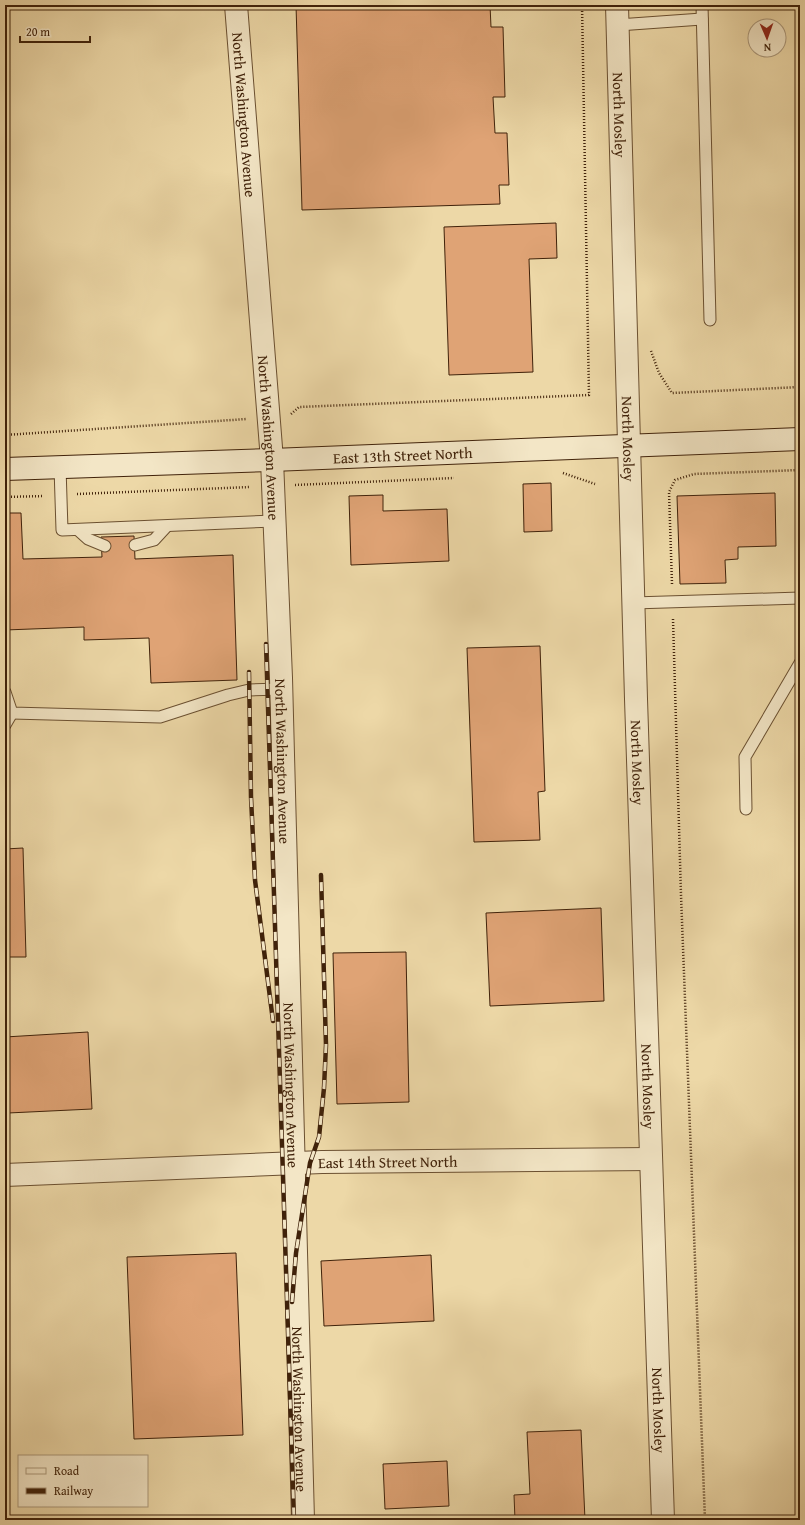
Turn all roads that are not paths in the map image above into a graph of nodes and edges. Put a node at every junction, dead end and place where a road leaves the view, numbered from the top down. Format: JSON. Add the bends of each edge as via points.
{"nodes":[{"id":1,"x":236,"y":5,"type":"edge"},
{"id":2,"x":702,"y":5,"type":"edge"},
{"id":3,"x":618,"y":15,"type":"edge"},
{"id":4,"x":702,"y":19,"type":"junction"},
{"id":5,"x":710,"y":320,"type":"dead end"},
{"id":6,"x":800,"y":439,"type":"edge"},
{"id":7,"x":629,"y":446,"type":"junction"},
{"id":8,"x":272,"y":460,"type":"junction"},
{"id":9,"x":60,"y":467,"type":"junction"},
{"id":10,"x":5,"y":469,"type":"edge"},
{"id":11,"x":274,"y":521,"type":"junction"},
{"id":12,"x":166,"y":527,"type":"junction"},
{"id":13,"x":78,"y":530,"type":"junction"},
{"id":14,"x":134,"y":545,"type":"dead end"},
{"id":15,"x":105,"y":546,"type":"dead end"},
{"id":16,"x":800,"y":598,"type":"edge"},
{"id":17,"x":633,"y":603,"type":"junction"},
{"id":18,"x":800,"y":663,"type":"edge"},
{"id":19,"x":282,"y":689,"type":"junction"},
{"id":20,"x":5,"y":692,"type":"edge"},
{"id":21,"x":12,"y":713,"type":"junction"},
{"id":22,"x":5,"y":725,"type":"edge"},
{"id":23,"x":746,"y":809,"type":"dead end"},
{"id":24,"x":651,"y":1159,"type":"junction"},
{"id":25,"x":294,"y":1164,"type":"junction"},
{"id":26,"x":5,"y":1175,"type":"edge"},
{"id":27,"x":303,"y":1520,"type":"edge"},
{"id":28,"x":663,"y":1520,"type":"edge"}],
"edges":[{"from":1,"to":8,"type":"street","name":"North Washington Avenue"},
{"from":2,"to":4,"type":"lane"},
{"from":3,"to":4,"type":"lane"},
{"from":3,"to":7,"type":"street","name":"North Mosley"},
{"from":4,"to":5,"type":"lane"},
{"from":6,"to":7,"type":"street","name":"East 13th Street North"},
{"from":7,"to":8,"type":"street","name":"East 13th Street North"},
{"from":7,"to":17,"type":"street","name":"North Mosley"},
{"from":8,"to":9,"type":"street","name":"East 13th Street North"},
{"from":8,"to":11,"type":"street","name":"North Washington Avenue"},
{"from":9,"to":10,"type":"street","name":"East 13th Street North"},
{"from":9,"to":13,"type":"lane","via":[[62,530]]},
{"from":11,"to":12,"type":"lane"},
{"from":11,"to":19,"type":"street","name":"North Washington Avenue"},
{"from":12,"to":13,"type":"lane"},
{"from":12,"to":14,"type":"lane","via":[[154,540]]},
{"from":13,"to":15,"type":"lane","via":[[88,539]]},
{"from":16,"to":17,"type":"lane"},
{"from":17,"to":24,"type":"street","name":"North Mosley"},
{"from":18,"to":23,"type":"lane","via":[[745,757]]},
{"from":19,"to":21,"type":"lane","via":[[235,693],[160,717]]},
{"from":19,"to":25,"type":"street","name":"North Washington Avenue"},
{"from":20,"to":21,"type":"lane"},
{"from":21,"to":22,"type":"lane"},
{"from":24,"to":25,"type":"street","name":"East 14th Street North"},
{"from":24,"to":28,"type":"street","name":"North Mosley"},
{"from":25,"to":26,"type":"street","name":"East 14th Street North"},
{"from":25,"to":27,"type":"street","name":"North Washington Avenue"}]}
